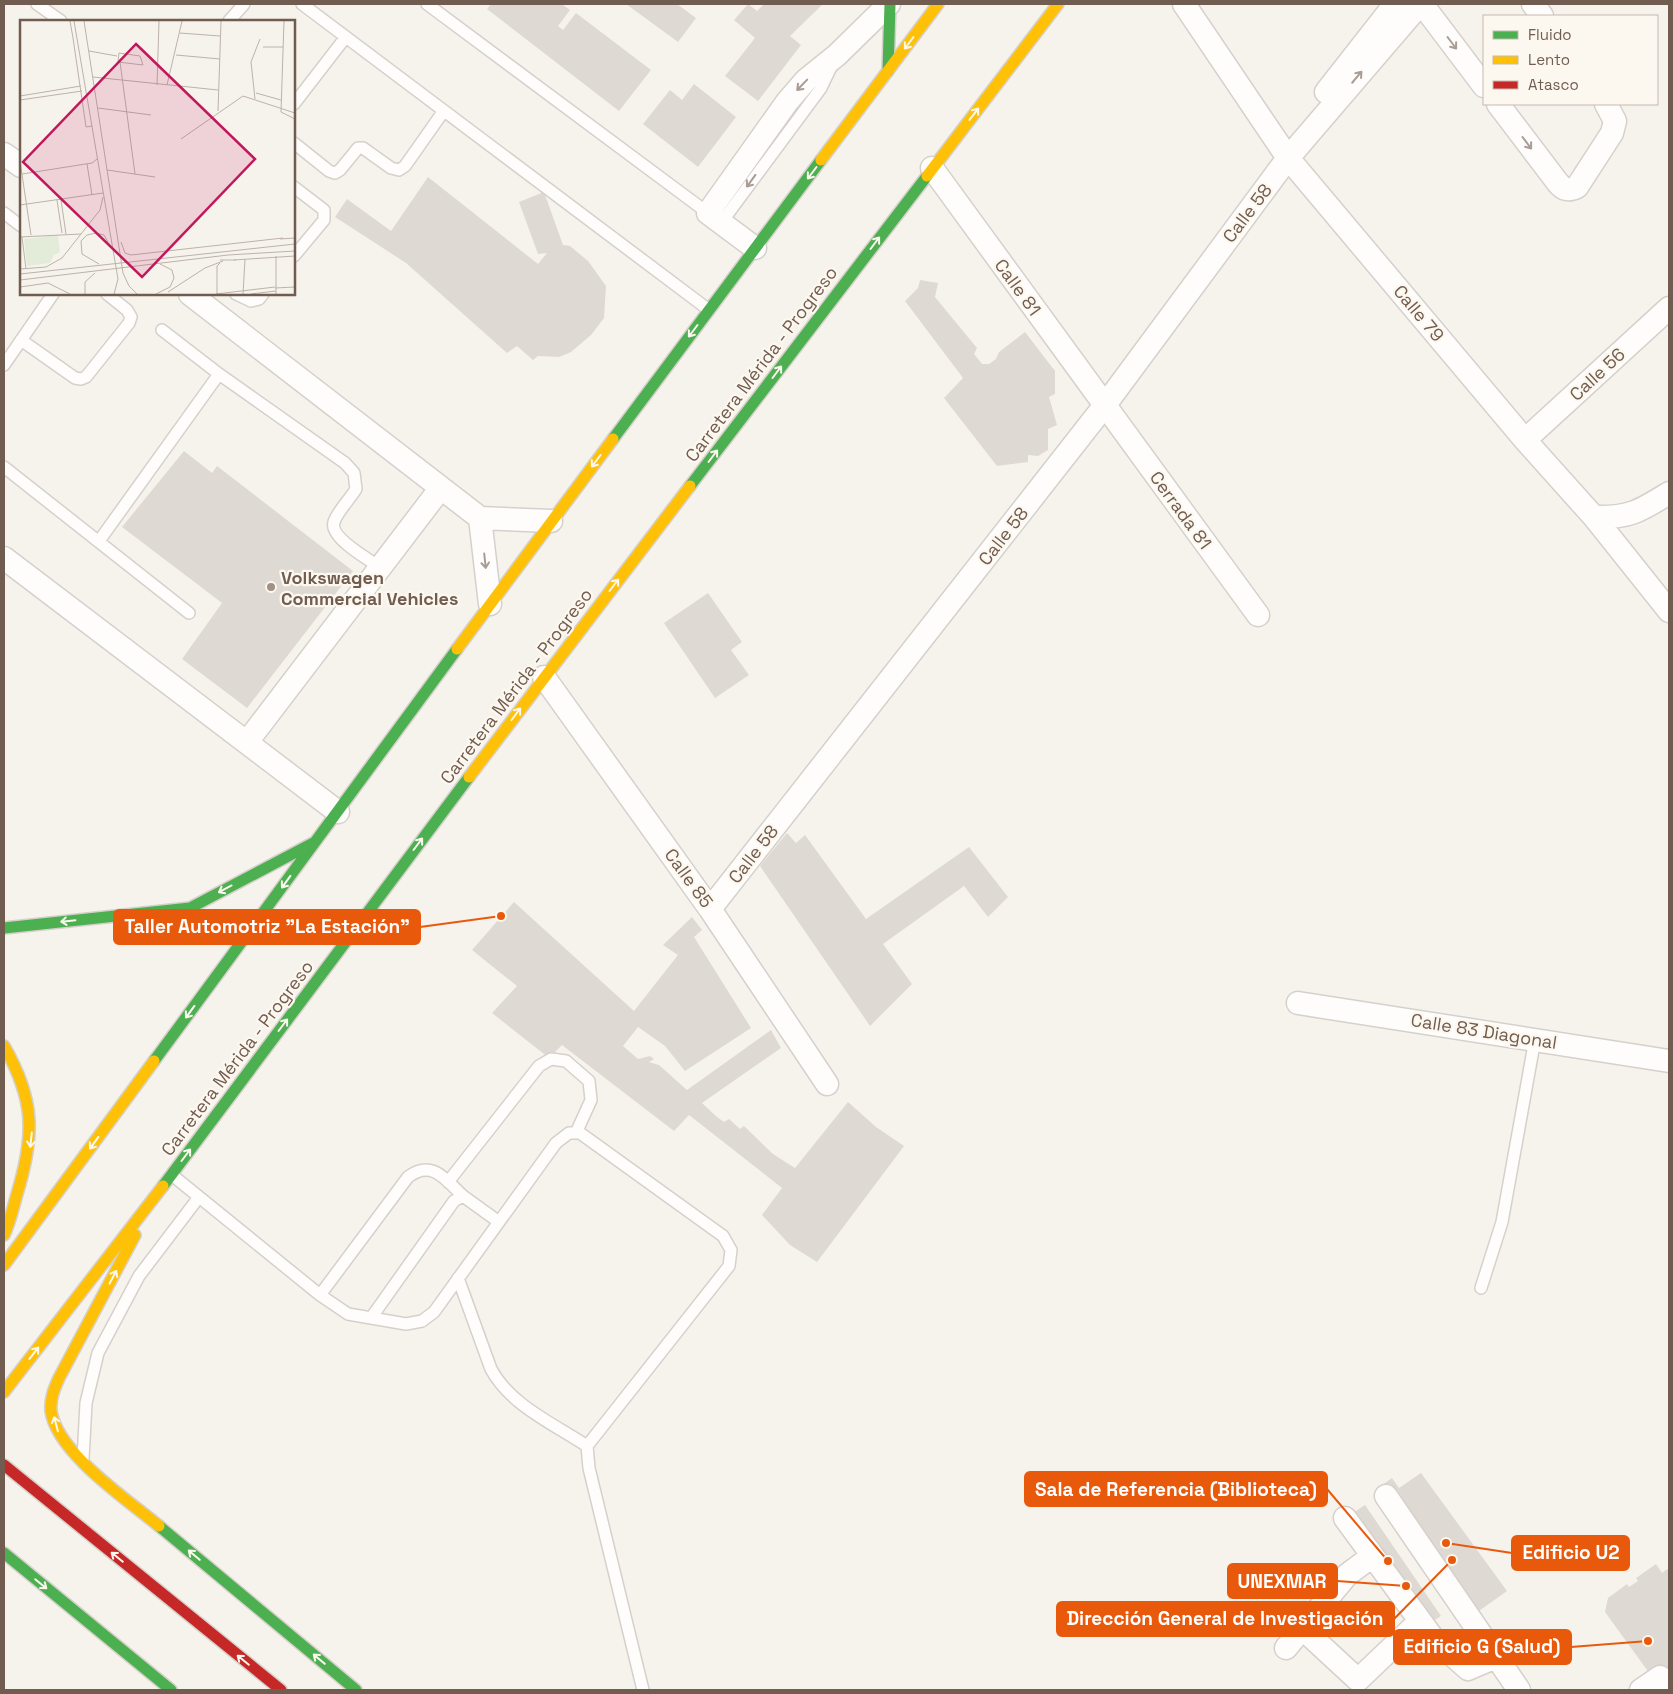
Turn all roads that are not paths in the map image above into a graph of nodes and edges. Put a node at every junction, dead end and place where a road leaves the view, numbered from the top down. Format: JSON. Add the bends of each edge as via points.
{"nodes":[{"id":1,"x":37,"y":4,"type":"edge"},
{"id":2,"x":244,"y":4,"type":"edge"},
{"id":3,"x":302,"y":4,"type":"edge"},
{"id":4,"x":427,"y":4,"type":"edge"},
{"id":5,"x":889,"y":4,"type":"edge"},
{"id":6,"x":938,"y":4,"type":"edge"},
{"id":7,"x":1058,"y":4,"type":"edge"},
{"id":8,"x":1184,"y":4,"type":"edge"},
{"id":9,"x":1395,"y":4,"type":"edge"},
{"id":10,"x":1421,"y":4,"type":"edge"},
{"id":11,"x":1533,"y":4,"type":"edge"},
{"id":12,"x":1541,"y":15,"type":"edge"},
{"id":13,"x":60,"y":20,"type":"edge"},
{"id":14,"x":230,"y":20,"type":"edge"},
{"id":15,"x":345,"y":38,"type":"junction"},
{"id":16,"x":888,"y":71,"type":"junction"},
{"id":17,"x":1483,"y":85,"type":"edge"},
{"id":18,"x":295,"y":103,"type":"edge"},
{"id":19,"x":1499,"y":105,"type":"edge"},
{"id":20,"x":1607,"y":105,"type":"edge"},
{"id":21,"x":443,"y":112,"type":"junction"},
{"id":22,"x":295,"y":144,"type":"edge"},
{"id":23,"x":1285,"y":153,"type":"junction"},
{"id":24,"x":4,"y":154,"type":"edge"},
{"id":25,"x":20,"y":165,"type":"edge"},
{"id":26,"x":932,"y":168,"type":"junction"},
{"id":27,"x":295,"y":188,"type":"edge"},
{"id":28,"x":4,"y":213,"type":"edge"},
{"id":29,"x":715,"y":218,"type":"junction"},
{"id":30,"x":20,"y":225,"type":"edge"},
{"id":31,"x":755,"y":248,"type":"junction"},
{"id":32,"x":295,"y":255,"type":"edge"},
{"id":33,"x":52,"y":295,"type":"edge"},
{"id":34,"x":108,"y":295,"type":"edge"},
{"id":35,"x":191,"y":295,"type":"edge"},
{"id":36,"x":238,"y":295,"type":"edge"},
{"id":37,"x":262,"y":295,"type":"edge"},
{"id":38,"x":1669,"y":308,"type":"edge"},
{"id":39,"x":709,"y":310,"type":"junction"},
{"id":40,"x":162,"y":330,"type":"dead end"},
{"id":41,"x":21,"y":340,"type":"junction"},
{"id":42,"x":4,"y":365,"type":"edge"},
{"id":43,"x":219,"y":374,"type":"junction"},
{"id":44,"x":1105,"y":405,"type":"junction"},
{"id":45,"x":1525,"y":440,"type":"junction"},
{"id":46,"x":4,"y":467,"type":"edge"},
{"id":47,"x":440,"y":489,"type":"junction"},
{"id":48,"x":1669,"y":493,"type":"edge"},
{"id":49,"x":1594,"y":517,"type":"junction"},
{"id":50,"x":480,"y":518,"type":"junction"},
{"id":51,"x":552,"y":521,"type":"junction"},
{"id":52,"x":99,"y":541,"type":"junction"},
{"id":53,"x":4,"y":558,"type":"edge"},
{"id":54,"x":380,"y":568,"type":"junction"},
{"id":55,"x":490,"y":604,"type":"junction"},
{"id":56,"x":1669,"y":611,"type":"edge"},
{"id":57,"x":189,"y":613,"type":"dead end"},
{"id":58,"x":1258,"y":615,"type":"dead end"},
{"id":59,"x":544,"y":677,"type":"junction"},
{"id":60,"x":247,"y":742,"type":"junction"},
{"id":61,"x":338,"y":812,"type":"junction"},
{"id":62,"x":315,"y":842,"type":"junction"},
{"id":63,"x":710,"y":909,"type":"junction"},
{"id":64,"x":4,"y":928,"type":"edge"},
{"id":65,"x":1298,"y":1003,"type":"dead end"},
{"id":66,"x":1535,"y":1039,"type":"junction"},
{"id":67,"x":4,"y":1046,"type":"edge"},
{"id":68,"x":1669,"y":1061,"type":"edge"},
{"id":69,"x":827,"y":1084,"type":"dead end"},
{"id":70,"x":576,"y":1133,"type":"junction"},
{"id":71,"x":172,"y":1175,"type":"junction"},
{"id":72,"x":448,"y":1182,"type":"junction"},
{"id":73,"x":157,"y":1194,"type":"junction"},
{"id":74,"x":463,"y":1196,"type":"junction"},
{"id":75,"x":199,"y":1197,"type":"junction"},
{"id":76,"x":499,"y":1222,"type":"junction"},
{"id":77,"x":4,"y":1235,"type":"edge"},
{"id":78,"x":4,"y":1265,"type":"edge"},
{"id":79,"x":458,"y":1278,"type":"junction"},
{"id":80,"x":1481,"y":1288,"type":"dead end"},
{"id":81,"x":320,"y":1295,"type":"junction"},
{"id":82,"x":371,"y":1318,"type":"junction"},
{"id":83,"x":4,"y":1392,"type":"edge"},
{"id":84,"x":587,"y":1446,"type":"junction"},
{"id":85,"x":83,"y":1463,"type":"junction"},
{"id":86,"x":6,"y":1467,"type":"edge"},
{"id":87,"x":1386,"y":1496,"type":"dead end"},
{"id":88,"x":1345,"y":1518,"type":"dead end"},
{"id":89,"x":4,"y":1553,"type":"edge"},
{"id":90,"x":1371,"y":1557,"type":"junction"},
{"id":91,"x":1292,"y":1619,"type":"dead end"},
{"id":92,"x":1420,"y":1621,"type":"junction"},
{"id":93,"x":1286,"y":1648,"type":"dead end"},
{"id":94,"x":1496,"y":1657,"type":"junction"},
{"id":95,"x":171,"y":1690,"type":"edge"},
{"id":96,"x":281,"y":1690,"type":"edge"},
{"id":97,"x":356,"y":1690,"type":"edge"},
{"id":98,"x":643,"y":1690,"type":"edge"},
{"id":99,"x":1519,"y":1690,"type":"edge"},
{"id":100,"x":1641,"y":1690,"type":"edge"},
{"id":101,"x":1669,"y":1690,"type":"edge"}],
"edges":[{"from":1,"to":13,"type":"lane"},
{"from":2,"to":14,"type":"lane"},
{"from":3,"to":15,"type":"lane"},
{"from":4,"to":29,"type":"lane"},
{"from":5,"to":16,"type":"main road"},
{"from":5,"to":29,"type":"street","one_way":true,"via":[[806,80],[787,102]]},
{"from":6,"to":16,"type":"main road","one_way":true},
{"from":26,"to":7,"type":"main road","name":"Carretera Mérida - Progreso","one_way":true},
{"from":8,"to":23,"type":"street","name":"Calle 79"},
{"from":9,"to":23,"type":"street"},
{"from":10,"to":17,"type":"street","one_way":true},
{"from":23,"to":10,"type":"street","one_way":true},
{"from":11,"to":12,"type":"street"},
{"from":15,"to":18,"type":"lane"},
{"from":15,"to":21,"type":"lane"},
{"from":16,"to":31,"type":"main road","one_way":true},
{"from":19,"to":20,"type":"street","one_way":true,"via":[[1564,190],[1577,187],[1612,132],[1615,121]]},
{"from":21,"to":22,"type":"lane","via":[[399,170],[358,148],[335,173]]},
{"from":21,"to":39,"type":"lane"},
{"from":23,"to":44,"type":"street","name":"Calle 58"},
{"from":23,"to":45,"type":"street","name":"Calle 79"},
{"from":24,"to":25,"type":"street"},
{"from":26,"to":44,"type":"street","name":"Calle 81"},
{"from":59,"to":26,"type":"main road","name":"Carretera Mérida - Progreso","one_way":true},
{"from":27,"to":32,"type":"lane","via":[[324,210],[324,220]]},
{"from":28,"to":30,"type":"lane"},
{"from":29,"to":31,"type":"street"},
{"from":31,"to":39,"type":"main road"},
{"from":33,"to":41,"type":"lane"},
{"from":34,"to":41,"type":"lane","via":[[126,310],[129,323],[86,377],[75,378]]},
{"from":35,"to":47,"type":"street"},
{"from":36,"to":37,"type":"lane","via":[[251,301]]},
{"from":38,"to":45,"type":"street","name":"Calle 56"},
{"from":39,"to":51,"type":"main road","one_way":true},
{"from":40,"to":43,"type":"lane"},
{"from":41,"to":42,"type":"lane"},
{"from":43,"to":52,"type":"lane"},
{"from":43,"to":54,"type":"lane","via":[[345,463],[354,474],[356,490],[334,522],[334,530]]},
{"from":44,"to":58,"type":"street","name":"Cerrada 81"},
{"from":44,"to":63,"type":"street","name":"Calle 58"},
{"from":45,"to":49,"type":"street","name":"Calle 79"},
{"from":46,"to":52,"type":"lane"},
{"from":47,"to":50,"type":"street"},
{"from":47,"to":54,"type":"street"},
{"from":48,"to":49,"type":"street","via":[[1639,512],[1618,518]]},
{"from":49,"to":56,"type":"street","name":"Calle 79"},
{"from":50,"to":51,"type":"street"},
{"from":50,"to":55,"type":"street","one_way":true},
{"from":51,"to":55,"type":"main road"},
{"from":52,"to":57,"type":"lane"},
{"from":53,"to":60,"type":"street"},
{"from":54,"to":60,"type":"street"},
{"from":55,"to":61,"type":"main road"},
{"from":59,"to":63,"type":"street","name":"Calle 85"},
{"from":71,"to":59,"type":"main road","name":"Carretera Mérida - Progreso","one_way":true},
{"from":60,"to":61,"type":"street"},
{"from":61,"to":62,"type":"main road"},
{"from":62,"to":64,"type":"main road","one_way":true,"via":[[190,908]]},
{"from":62,"to":78,"type":"main road","one_way":true},
{"from":63,"to":69,"type":"street","name":"Calle 85"},
{"from":65,"to":66,"type":"street","name":"Calle 83 Diagonal"},
{"from":66,"to":68,"type":"street","name":"Calle 83 Diagonal"},
{"from":66,"to":80,"type":"lane","via":[[1502,1222]]},
{"from":67,"to":77,"type":"main road","one_way":true,"via":[[18,1068],[29,1096],[32,1116],[25,1171]]},
{"from":70,"to":72,"type":"lane","via":[[592,1100],[589,1082],[566,1061],[551,1058],[539,1066]]},
{"from":70,"to":76,"type":"lane","via":[[569,1133],[556,1143]]},
{"from":70,"to":84,"type":"lane","via":[[723,1236],[731,1250],[729,1266]]},
{"from":71,"to":73,"type":"main road","name":"Carretera Mérida - Progreso"},
{"from":71,"to":75,"type":"lane"},
{"from":72,"to":74,"type":"lane"},
{"from":72,"to":81,"type":"lane","via":[[429,1168],[418,1169],[408,1177]]},
{"from":83,"to":73,"type":"main road","name":"Carretera Mérida - Progreso","one_way":true},
{"from":85,"to":73,"type":"main road","one_way":true,"via":[[66,1446],[56,1429],[51,1401],[59,1378]]},
{"from":74,"to":76,"type":"lane"},
{"from":74,"to":82,"type":"lane","via":[[454,1201]]},
{"from":75,"to":81,"type":"lane"},
{"from":75,"to":85,"type":"lane","via":[[139,1276],[98,1353],[86,1403]]},
{"from":76,"to":79,"type":"lane"},
{"from":79,"to":82,"type":"lane","via":[[434,1312],[422,1321],[406,1324]]},
{"from":79,"to":84,"type":"lane","via":[[498,1382],[509,1394]]},
{"from":81,"to":82,"type":"lane","via":[[348,1314]]},
{"from":84,"to":98,"type":"lane","via":[[589,1468]]},
{"from":97,"to":85,"type":"main road","one_way":true},
{"from":96,"to":86,"type":"main road","one_way":true},
{"from":87,"to":94,"type":"street"},
{"from":88,"to":90,"type":"street"},
{"from":89,"to":95,"type":"main road","one_way":true},
{"from":90,"to":92,"type":"street"},
{"from":90,"to":93,"type":"street","via":[[1347,1575]]},
{"from":91,"to":92,"type":"street","via":[[1358,1680]]},
{"from":92,"to":94,"type":"street","via":[[1432,1637],[1468,1669]]},
{"from":94,"to":99,"type":"street"},
{"from":100,"to":101,"type":"street","via":[[1660,1677]]}]}
